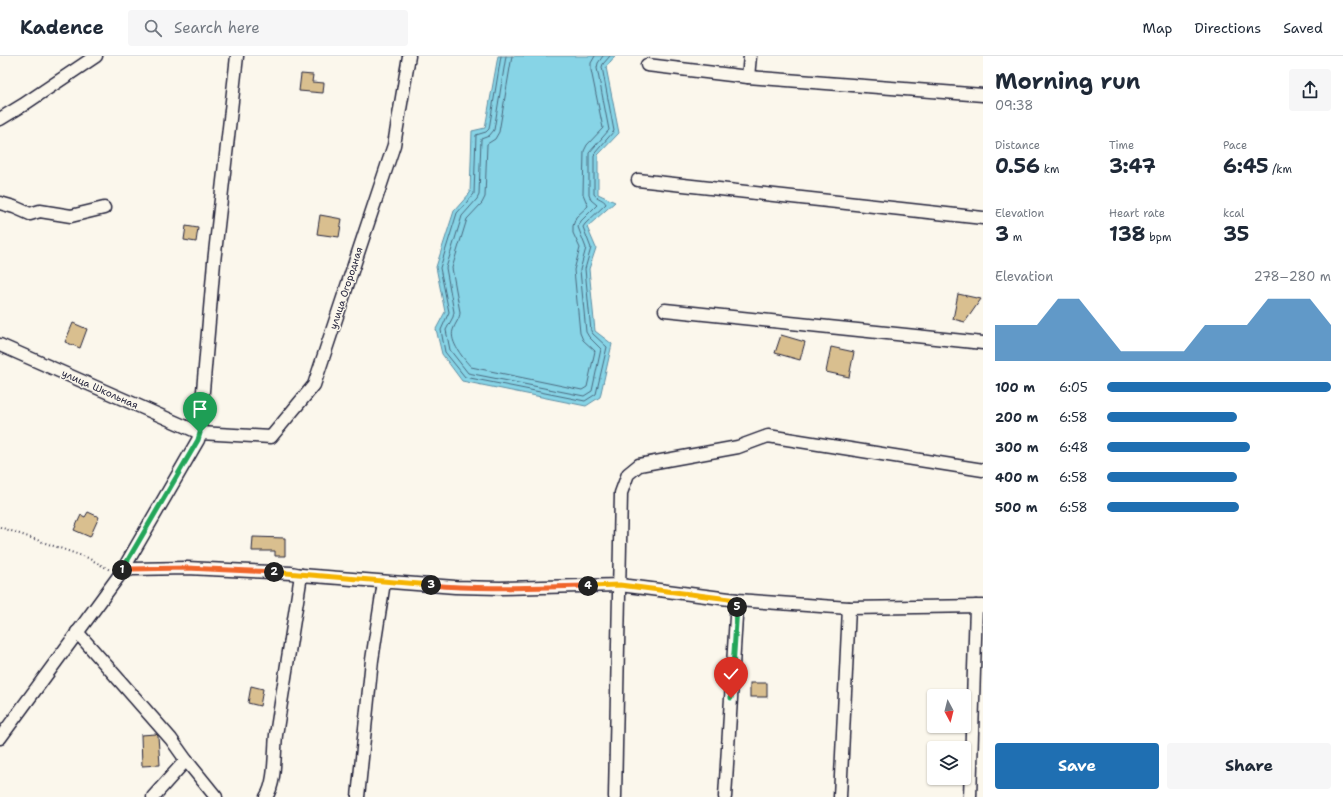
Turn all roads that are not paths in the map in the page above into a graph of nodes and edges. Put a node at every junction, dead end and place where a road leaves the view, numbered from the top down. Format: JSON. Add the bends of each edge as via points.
{"nodes":[{"id":1,"x":96,"y":56,"type":"edge"},
{"id":2,"x":237,"y":56,"type":"edge"},
{"id":3,"x":409,"y":56,"type":"edge"},
{"id":4,"x":750,"y":56,"type":"edge"},
{"id":5,"x":647,"y":65,"type":"dead end"},
{"id":6,"x":748,"y":77,"type":"junction"},
{"id":7,"x":983,"y":95,"type":"edge"},
{"id":8,"x":0,"y":119,"type":"edge"},
{"id":9,"x":638,"y":180,"type":"dead end"},
{"id":10,"x":0,"y":203,"type":"edge"},
{"id":11,"x":104,"y":208,"type":"dead end"},
{"id":12,"x":983,"y":218,"type":"edge"},
{"id":13,"x":666,"y":310,"type":"dead end"},
{"id":14,"x":983,"y":343,"type":"edge"},
{"id":15,"x":0,"y":345,"type":"edge"},
{"id":16,"x":200,"y":433,"type":"junction"},
{"id":17,"x":983,"y":470,"type":"edge"},
{"id":18,"x":121,"y":573,"type":"junction"},
{"id":19,"x":301,"y":575,"type":"junction"},
{"id":20,"x":384,"y":582,"type":"junction"},
{"id":21,"x":620,"y":585,"type":"junction"},
{"id":22,"x":737,"y":600,"type":"junction"},
{"id":23,"x":979,"y":606,"type":"edge"},
{"id":24,"x":849,"y":608,"type":"junction"},
{"id":25,"x":77,"y":632,"type":"junction"},
{"id":26,"x":0,"y":738,"type":"edge"},
{"id":27,"x":186,"y":760,"type":"junction"},
{"id":28,"x":153,"y":797,"type":"edge"},
{"id":29,"x":216,"y":797,"type":"edge"},
{"id":30,"x":266,"y":797,"type":"edge"},
{"id":31,"x":358,"y":797,"type":"edge"},
{"id":32,"x":615,"y":797,"type":"edge"},
{"id":33,"x":725,"y":797,"type":"edge"},
{"id":34,"x":840,"y":797,"type":"edge"},
{"id":35,"x":970,"y":797,"type":"edge"}],
"edges":[{"from":1,"to":8,"type":"street"},
{"from":2,"to":16,"type":"street","via":[[214,262]]},
{"from":3,"to":16,"type":"street","name":"улица Огородная","via":[[394,145],[314,385],[271,437]]},
{"from":4,"to":6,"type":"street"},
{"from":5,"to":6,"type":"street"},
{"from":6,"to":7,"type":"street"},
{"from":9,"to":12,"type":"street"},
{"from":10,"to":11,"type":"street","via":[[30,214],[40,211],[71,216]]},
{"from":13,"to":14,"type":"street"},
{"from":15,"to":16,"type":"street","name":"улица Школьная"},
{"from":16,"to":18,"type":"street"},
{"from":17,"to":21,"type":"street","via":[[768,436],[738,447],[639,466],[628,474],[621,494]]},
{"from":18,"to":19,"type":"street","via":[[132,569],[187,568]]},
{"from":18,"to":25,"type":"street"},
{"from":19,"to":20,"type":"street"},
{"from":19,"to":30,"type":"street","via":[[276,736],[272,782]]},
{"from":20,"to":21,"type":"street","via":[[492,588]]},
{"from":20,"to":31,"type":"street","via":[[372,660]]},
{"from":21,"to":22,"type":"street"},
{"from":21,"to":32,"type":"street"},
{"from":22,"to":24,"type":"street"},
{"from":22,"to":33,"type":"street"},
{"from":23,"to":24,"type":"street"},
{"from":23,"to":35,"type":"street"},
{"from":24,"to":34,"type":"street"},
{"from":25,"to":26,"type":"street"},
{"from":25,"to":27,"type":"street","via":[[171,739]]},
{"from":27,"to":28,"type":"street"},
{"from":27,"to":29,"type":"street"}]}
